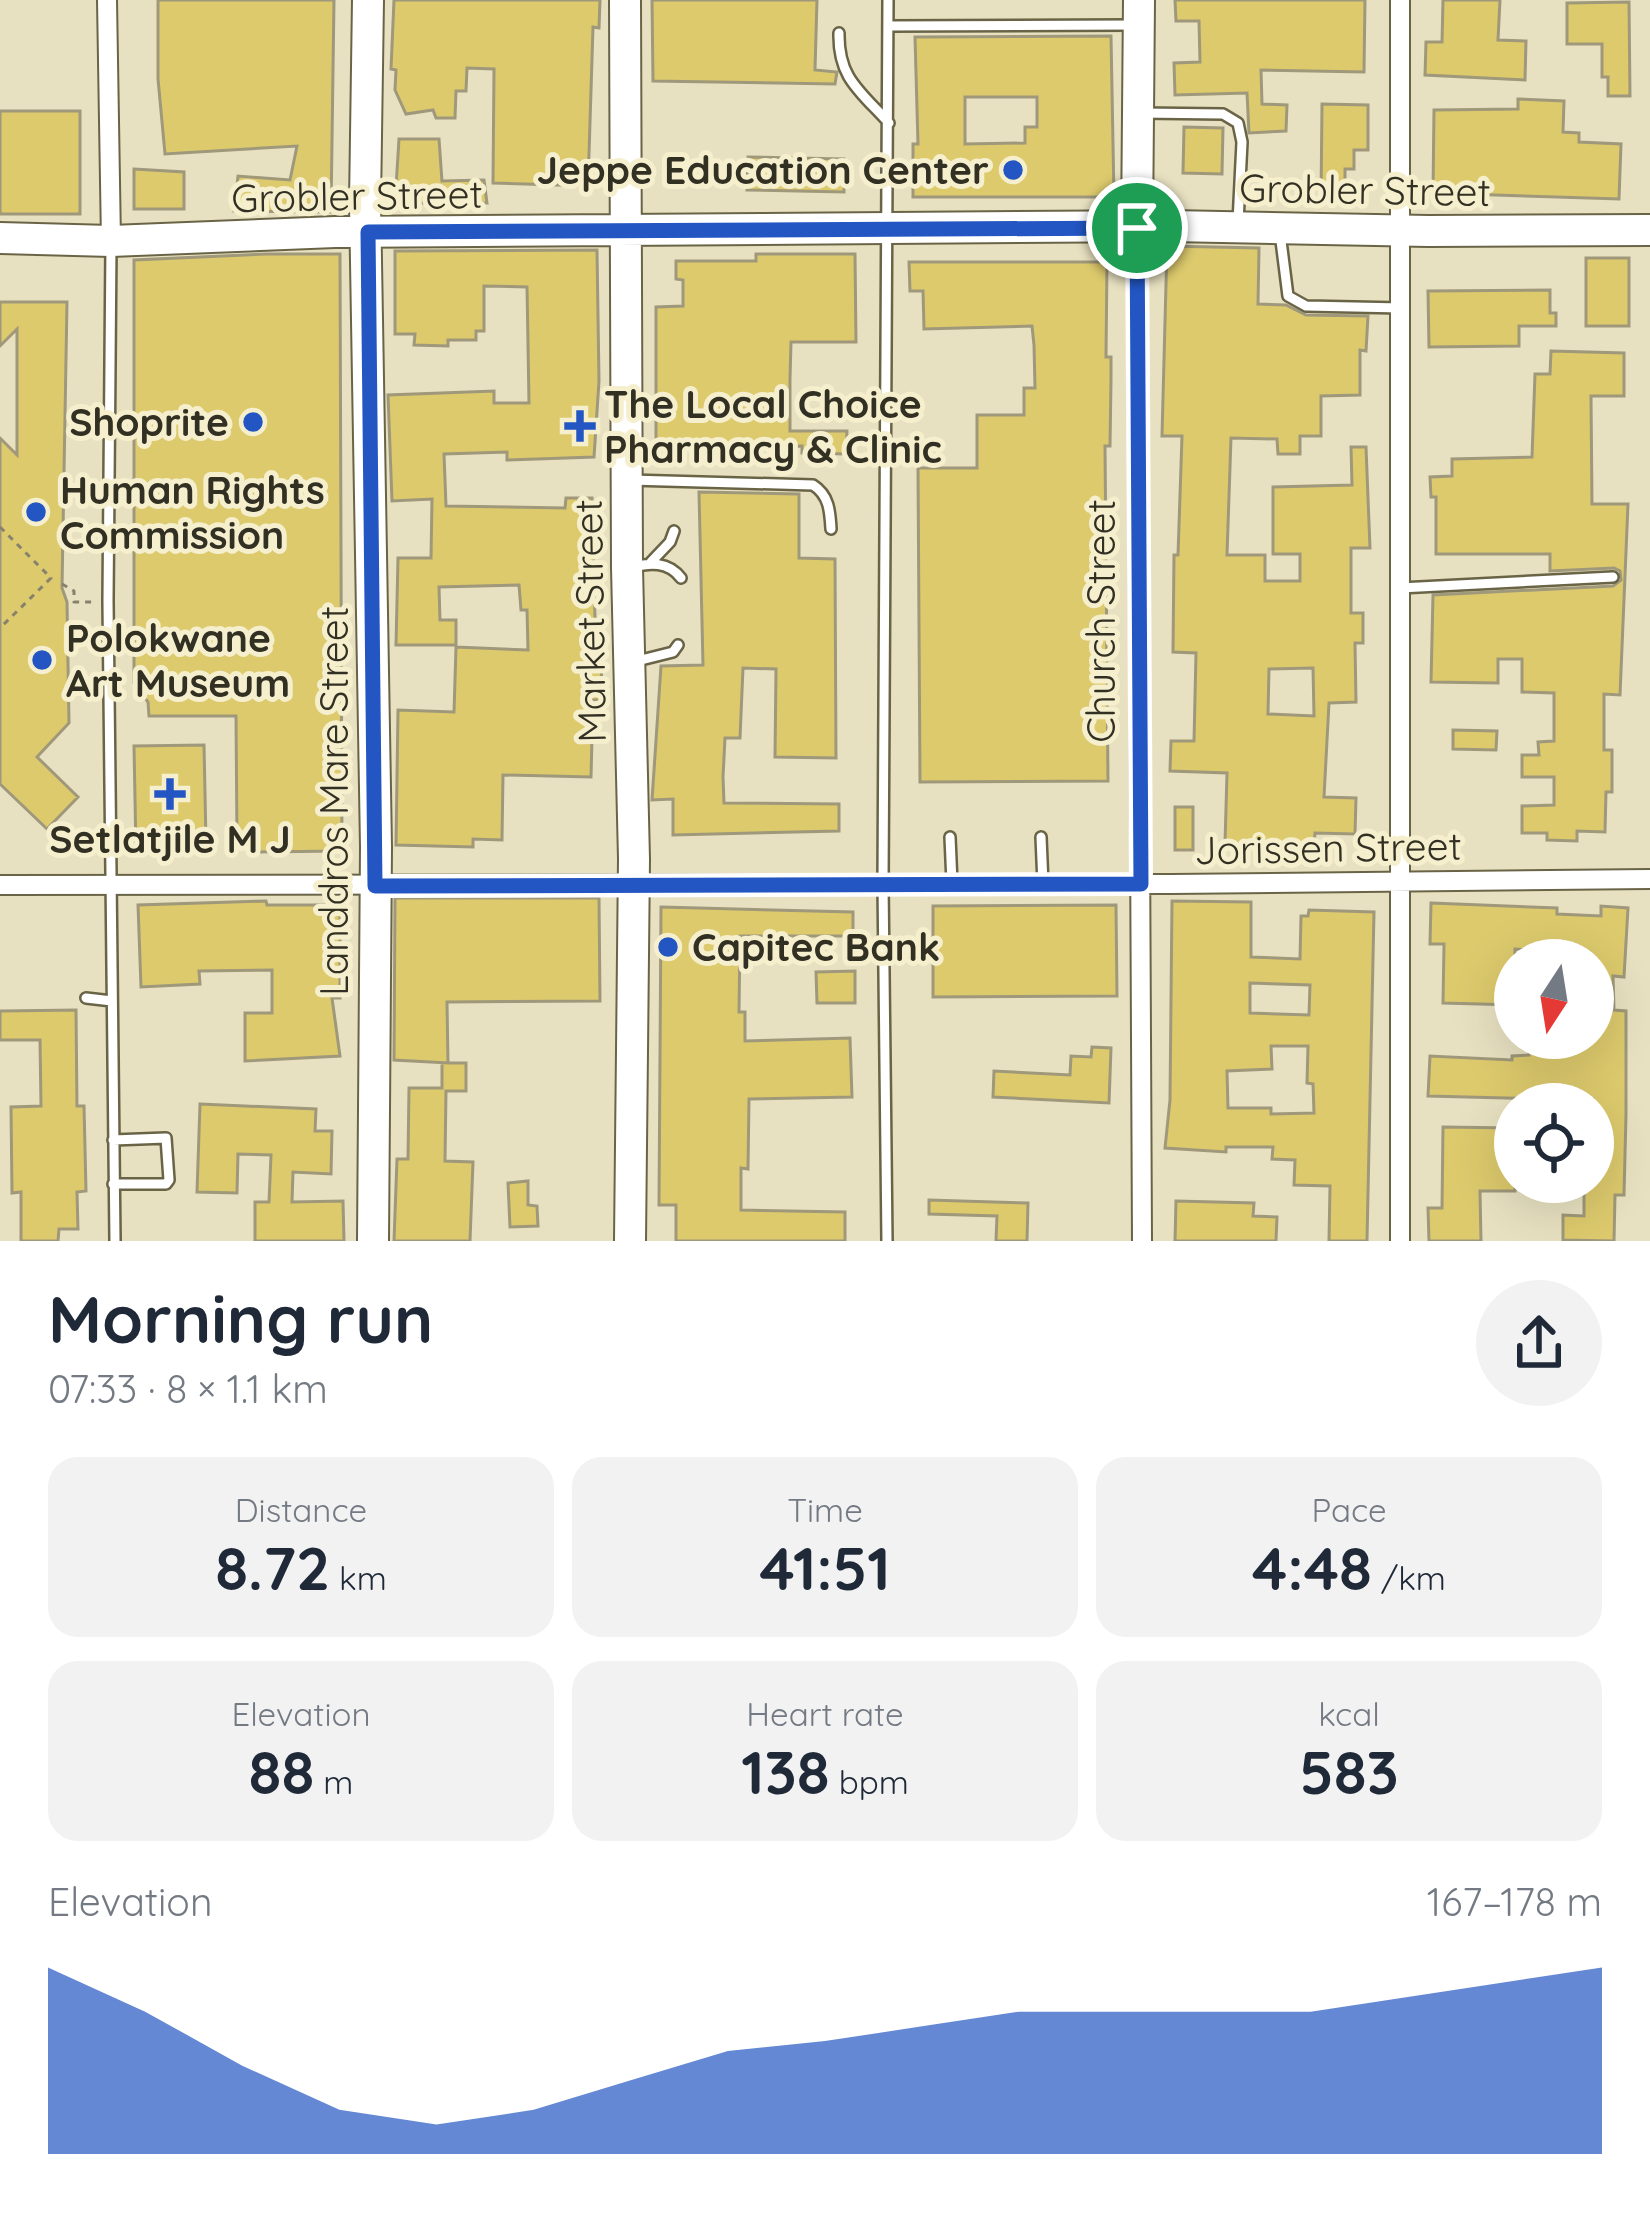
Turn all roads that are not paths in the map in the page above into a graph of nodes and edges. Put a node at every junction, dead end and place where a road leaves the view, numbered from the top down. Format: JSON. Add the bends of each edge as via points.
{"nodes":[{"id":1,"x":107,"y":0,"type":"edge"},
{"id":2,"x":368,"y":0,"type":"edge"},
{"id":3,"x":625,"y":0,"type":"edge"},
{"id":4,"x":888,"y":0,"type":"edge"},
{"id":5,"x":1400,"y":0,"type":"edge"},
{"id":6,"x":1139,"y":12,"type":"edge"},
{"id":7,"x":889,"y":26,"type":"junction"},
{"id":8,"x":839,"y":33,"type":"dead end"},
{"id":9,"x":1139,"y":113,"type":"junction"},
{"id":10,"x":889,"y":123,"type":"junction"},
{"id":11,"x":1238,"y":227,"type":"junction"},
{"id":12,"x":1137,"y":228,"type":"junction"},
{"id":13,"x":1280,"y":228,"type":"junction"},
{"id":14,"x":889,"y":229,"type":"junction"},
{"id":15,"x":1650,"y":230,"type":"edge"},
{"id":16,"x":628,"y":231,"type":"junction"},
{"id":17,"x":1401,"y":231,"type":"junction"},
{"id":18,"x":368,"y":232,"type":"junction"},
{"id":19,"x":0,"y":238,"type":"edge"},
{"id":20,"x":111,"y":241,"type":"junction"},
{"id":21,"x":1402,"y":308,"type":"junction"},
{"id":22,"x":627,"y":480,"type":"junction"},
{"id":23,"x":831,"y":529,"type":"dead end"},
{"id":24,"x":674,"y":531,"type":"dead end"},
{"id":25,"x":639,"y":565,"type":"junction"},
{"id":26,"x":681,"y":578,"type":"dead end"},
{"id":27,"x":1613,"y":578,"type":"dead end"},
{"id":28,"x":1400,"y":588,"type":"junction"},
{"id":29,"x":678,"y":645,"type":"dead end"},
{"id":30,"x":628,"y":664,"type":"junction"},
{"id":31,"x":950,"y":837,"type":"dead end"},
{"id":32,"x":1041,"y":837,"type":"dead end"},
{"id":33,"x":1398,"y":879,"type":"junction"},
{"id":34,"x":1650,"y":879,"type":"edge"},
{"id":35,"x":884,"y":883,"type":"junction"},
{"id":36,"x":952,"y":883,"type":"junction"},
{"id":37,"x":1043,"y":884,"type":"junction"},
{"id":38,"x":1141,"y":884,"type":"junction"},
{"id":39,"x":112,"y":885,"type":"junction"},
{"id":40,"x":634,"y":885,"type":"junction"},
{"id":41,"x":0,"y":886,"type":"edge"},
{"id":42,"x":375,"y":886,"type":"junction"},
{"id":43,"x":86,"y":998,"type":"dead end"},
{"id":44,"x":112,"y":1001,"type":"junction"},
{"id":45,"x":113,"y":1140,"type":"junction"},
{"id":46,"x":113,"y":1184,"type":"junction"},
{"id":47,"x":115,"y":1241,"type":"edge"},
{"id":48,"x":373,"y":1241,"type":"edge"},
{"id":49,"x":630,"y":1241,"type":"edge"},
{"id":50,"x":886,"y":1241,"type":"edge"},
{"id":51,"x":1142,"y":1241,"type":"edge"},
{"id":52,"x":1400,"y":1241,"type":"edge"}],
"edges":[{"from":1,"to":20,"type":"street"},
{"from":2,"to":18,"type":"main road","name":"Landdros Mare Street"},
{"from":3,"to":16,"type":"main road","name":"Market Street"},
{"from":4,"to":7,"type":"lane"},
{"from":5,"to":17,"type":"street"},
{"from":6,"to":7,"type":"lane"},
{"from":6,"to":9,"type":"main road","name":"Church Street"},
{"from":7,"to":10,"type":"lane"},
{"from":8,"to":10,"type":"lane","via":[[845,75]]},
{"from":9,"to":11,"type":"lane","via":[[1223,114],[1238,124]]},
{"from":9,"to":12,"type":"main road","name":"Church Street"},
{"from":10,"to":14,"type":"lane"},
{"from":11,"to":12,"type":"main road","name":"Grobler Street"},
{"from":11,"to":13,"type":"main road","name":"Grobler Street"},
{"from":12,"to":14,"type":"main road","name":"Grobler Street"},
{"from":12,"to":38,"type":"street","name":"Church Street"},
{"from":13,"to":17,"type":"main road","name":"Grobler Street"},
{"from":13,"to":21,"type":"lane","via":[[1295,303]]},
{"from":14,"to":16,"type":"main road","name":"Grobler Street"},
{"from":14,"to":35,"type":"lane"},
{"from":15,"to":17,"type":"main road","name":"Grobler Street"},
{"from":16,"to":18,"type":"main road","name":"Grobler Street"},
{"from":16,"to":22,"type":"main road","name":"Market Street"},
{"from":17,"to":21,"type":"street"},
{"from":18,"to":20,"type":"main road","name":"Grobler Street"},
{"from":18,"to":42,"type":"main road","name":"Landdros Mare Street"},
{"from":19,"to":20,"type":"main road","name":"Grobler Street"},
{"from":20,"to":39,"type":"lane"},
{"from":21,"to":28,"type":"street"},
{"from":22,"to":23,"type":"lane","via":[[813,484],[829,506]]},
{"from":22,"to":25,"type":"main road","name":"Market Street"},
{"from":24,"to":25,"type":"lane"},
{"from":25,"to":26,"type":"lane","via":[[670,568]]},
{"from":25,"to":30,"type":"main road","name":"Market Street"},
{"from":27,"to":28,"type":"lane"},
{"from":28,"to":33,"type":"street"},
{"from":29,"to":30,"type":"lane"},
{"from":30,"to":40,"type":"main road","name":"Market Street"},
{"from":31,"to":36,"type":"lane"},
{"from":32,"to":37,"type":"lane"},
{"from":33,"to":34,"type":"street","name":"Jorissen Street"},
{"from":33,"to":38,"type":"street","name":"Jorissen Street"},
{"from":33,"to":52,"type":"street"},
{"from":35,"to":36,"type":"street","name":"Jorissen Street"},
{"from":35,"to":40,"type":"street","name":"Jorissen Street"},
{"from":35,"to":50,"type":"lane"},
{"from":36,"to":37,"type":"street","name":"Jorissen Street"},
{"from":37,"to":38,"type":"street","name":"Jorissen Street"},
{"from":38,"to":51,"type":"street","name":"Church Street"},
{"from":39,"to":41,"type":"street","name":"Jorissen Street"},
{"from":39,"to":42,"type":"street","name":"Jorissen Street"},
{"from":39,"to":44,"type":"lane"},
{"from":40,"to":42,"type":"street","name":"Jorissen Street"},
{"from":40,"to":49,"type":"main road","name":"Market Street"},
{"from":42,"to":48,"type":"main road","name":"Landdros Mare Street"},
{"from":43,"to":44,"type":"lane"},
{"from":44,"to":45,"type":"lane"},
{"from":45,"to":46,"type":"lane"},
{"from":45,"to":46,"type":"lane","via":[[166,1138],[169,1180]]},
{"from":46,"to":47,"type":"lane"}]}
